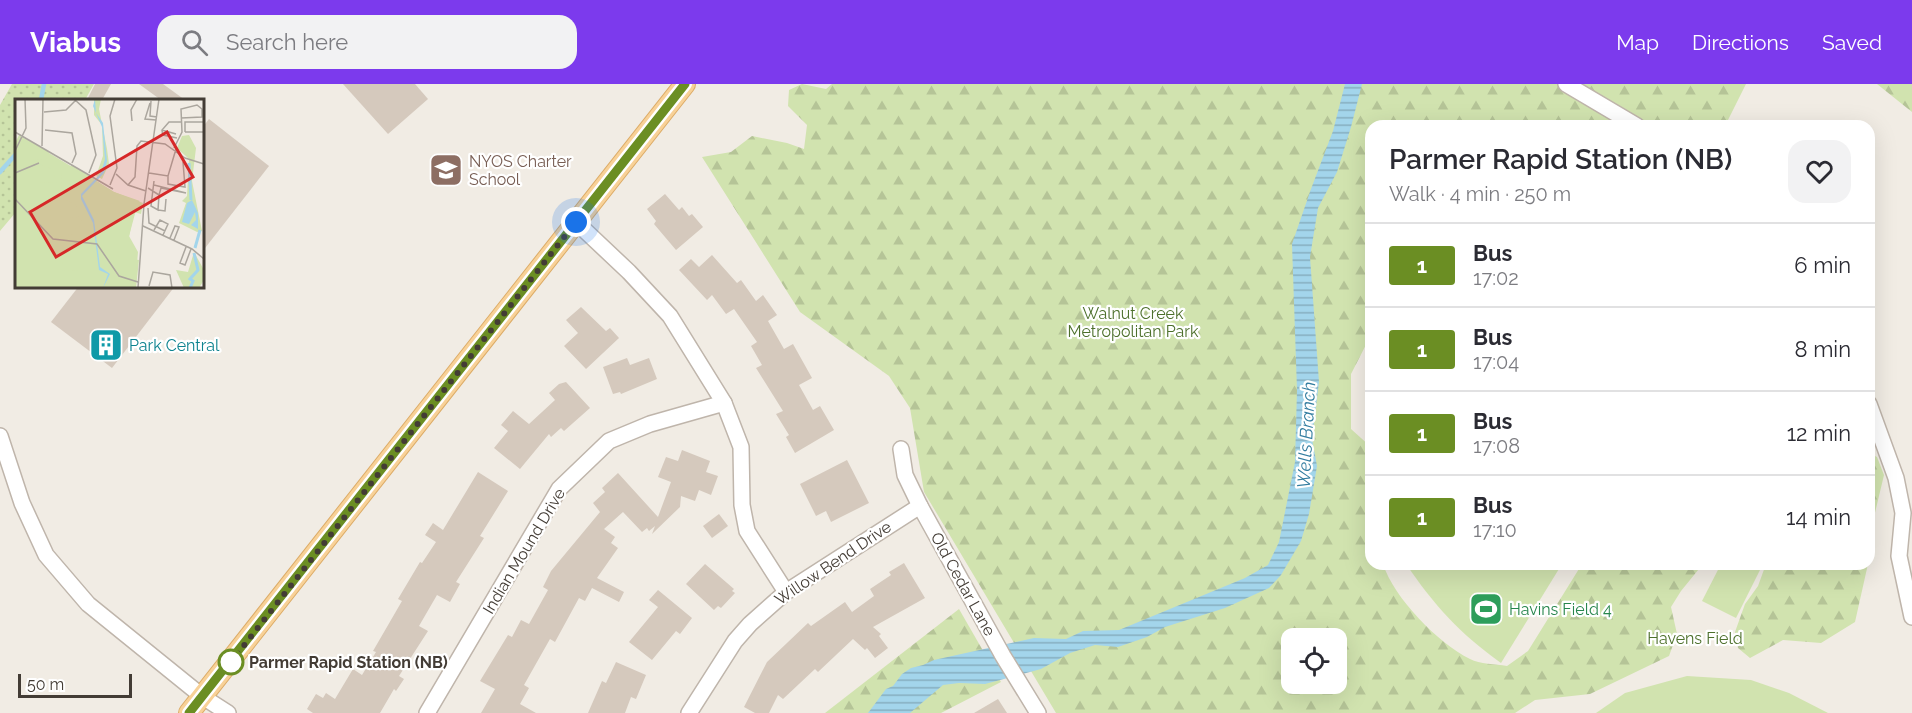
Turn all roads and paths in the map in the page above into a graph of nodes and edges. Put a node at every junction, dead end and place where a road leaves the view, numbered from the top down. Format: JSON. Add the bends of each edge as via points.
{"nodes":[{"id":1,"x":685,"y":84,"type":"edge"},
{"id":2,"x":1566,"y":84,"type":"edge"},
{"id":3,"x":1627,"y":120,"type":"edge"},
{"id":4,"x":576,"y":222,"type":"junction"},
{"id":5,"x":724,"y":403,"type":"junction"},
{"id":6,"x":1875,"y":420,"type":"edge"},
{"id":7,"x":0,"y":436,"type":"edge"},
{"id":8,"x":901,"y":449,"type":"dead end"},
{"id":9,"x":920,"y":506,"type":"junction"},
{"id":10,"x":786,"y":592,"type":"junction"},
{"id":11,"x":1912,"y":616,"type":"edge"},
{"id":12,"x":203,"y":697,"type":"junction"},
{"id":13,"x":189,"y":713,"type":"edge"},
{"id":14,"x":228,"y":713,"type":"edge"},
{"id":15,"x":427,"y":713,"type":"edge"},
{"id":16,"x":689,"y":713,"type":"edge"},
{"id":17,"x":1038,"y":713,"type":"edge"}],
"edges":[{"from":1,"to":4,"type":"main road"},
{"from":2,"to":3,"type":"street"},
{"from":4,"to":5,"type":"street","via":[[670,316]]},
{"from":4,"to":12,"type":"main road"},
{"from":5,"to":10,"type":"street","via":[[741,447],[742,505],[747,531]]},
{"from":5,"to":15,"type":"street","name":"Indian Mound Drive","via":[[650,424],[609,441],[560,489]]},
{"from":6,"to":11,"type":"street","via":[[1896,478],[1903,513],[1899,556]]},
{"from":7,"to":12,"type":"street","via":[[22,503],[46,555],[88,604]]},
{"from":8,"to":9,"type":"street","name":"Old Cedar Lane","via":[[905,475]]},
{"from":9,"to":10,"type":"street","name":"Willow Bend Drive"},
{"from":9,"to":17,"type":"street","name":"Old Cedar Lane"},
{"from":10,"to":16,"type":"street","name":"Willow Bend Drive","via":[[735,641]]},
{"from":12,"to":13,"type":"main road"},
{"from":12,"to":14,"type":"street"}]}
